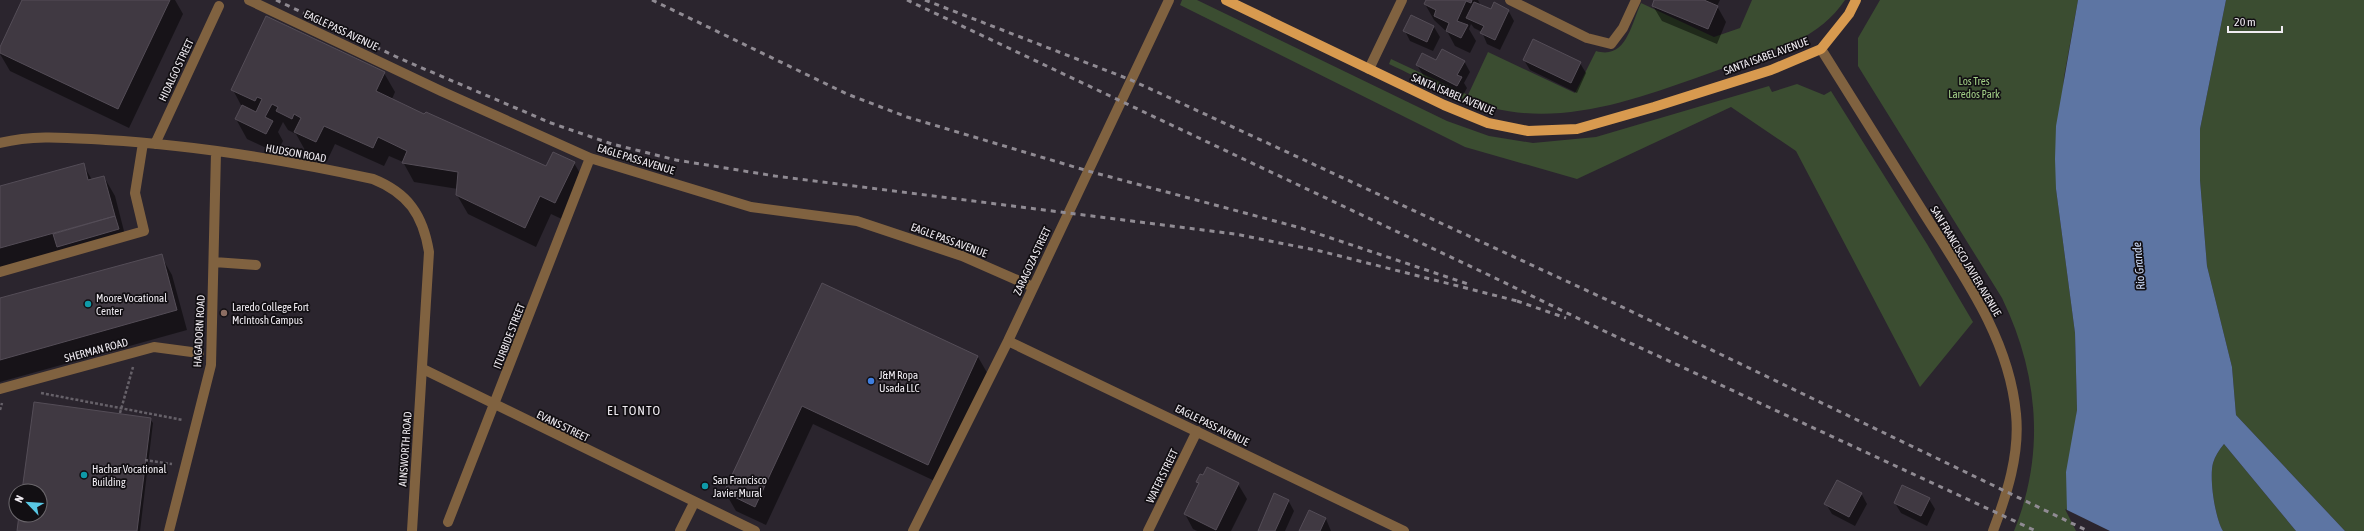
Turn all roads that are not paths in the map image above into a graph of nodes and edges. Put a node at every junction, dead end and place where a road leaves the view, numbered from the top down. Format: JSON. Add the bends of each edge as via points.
{"nodes":[{"id":1,"x":249,"y":0,"type":"edge"},
{"id":2,"x":1169,"y":0,"type":"edge"},
{"id":3,"x":1226,"y":0,"type":"edge"},
{"id":4,"x":1402,"y":0,"type":"edge"},
{"id":5,"x":1510,"y":0,"type":"edge"},
{"id":6,"x":1636,"y":0,"type":"edge"},
{"id":7,"x":1856,"y":0,"type":"edge"},
{"id":8,"x":219,"y":6,"type":"dead end"},
{"id":9,"x":1821,"y":49,"type":"junction"},
{"id":10,"x":1369,"y":69,"type":"junction"},
{"id":11,"x":0,"y":143,"type":"edge"},
{"id":12,"x":143,"y":143,"type":"junction"},
{"id":13,"x":154,"y":144,"type":"junction"},
{"id":14,"x":216,"y":152,"type":"junction"},
{"id":15,"x":590,"y":158,"type":"junction"},
{"id":16,"x":214,"y":262,"type":"junction"},
{"id":17,"x":256,"y":265,"type":"dead end"},
{"id":18,"x":0,"y":272,"type":"edge"},
{"id":19,"x":1033,"y":287,"type":"junction"},
{"id":20,"x":1008,"y":341,"type":"junction"},
{"id":21,"x":199,"y":354,"type":"dead end"},
{"id":22,"x":423,"y":369,"type":"junction"},
{"id":23,"x":0,"y":389,"type":"edge"},
{"id":24,"x":495,"y":406,"type":"junction"},
{"id":25,"x":1197,"y":431,"type":"junction"},
{"id":26,"x":694,"y":502,"type":"junction"},
{"id":27,"x":448,"y":522,"type":"dead end"},
{"id":28,"x":169,"y":531,"type":"edge"},
{"id":29,"x":412,"y":531,"type":"edge"},
{"id":30,"x":680,"y":531,"type":"edge"},
{"id":31,"x":755,"y":531,"type":"edge"},
{"id":32,"x":913,"y":531,"type":"edge"},
{"id":33,"x":1148,"y":531,"type":"edge"},
{"id":34,"x":1404,"y":531,"type":"edge"},
{"id":35,"x":1993,"y":531,"type":"edge"}],
"edges":[{"from":1,"to":15,"type":"street","name":"EAGLE PASS AVENUE"},
{"from":2,"to":19,"type":"street","name":"ZARAGOZA STREET"},
{"from":3,"to":10,"type":"main road","name":"SANTA ISABEL AVENUE"},
{"from":4,"to":10,"type":"street"},
{"from":5,"to":6,"type":"street","via":[[1587,38],[1611,44],[1623,28]]},
{"from":7,"to":9,"type":"main road","via":[[1849,14]]},
{"from":8,"to":13,"type":"street","name":"HIDALGO STREET"},
{"from":9,"to":10,"type":"main road","name":"SANTA ISABEL AVENUE","via":[[1654,108],[1577,129],[1528,131],[1488,123]]},
{"from":9,"to":35,"type":"street","name":"SAN FRANCISCO JAVIER AVENUE","via":[[1972,290],[1996,337],[2008,373],[2016,414],[2016,444],[2008,490]]},
{"from":11,"to":12,"type":"street","name":"HUDSON ROAD","via":[[20,138],[55,137]]},
{"from":12,"to":13,"type":"street","name":"HUDSON ROAD"},
{"from":12,"to":18,"type":"street","via":[[135,193],[144,231]]},
{"from":13,"to":14,"type":"street","name":"HUDSON ROAD"},
{"from":14,"to":16,"type":"street","name":"HAGADORN ROAD"},
{"from":14,"to":22,"type":"street","name":"HUDSON ROAD","via":[[373,179],[402,196],[416,211],[425,231],[429,252]]},
{"from":15,"to":19,"type":"street","name":"EAGLE PASS AVENUE","via":[[751,206],[857,221],[962,256]]},
{"from":15,"to":24,"type":"street","name":"ITURBIDE STREET"},
{"from":16,"to":17,"type":"street"},
{"from":16,"to":28,"type":"street","name":"HAGADORN ROAD","via":[[211,365]]},
{"from":19,"to":20,"type":"street","name":"ZARAGOZA STREET"},
{"from":20,"to":25,"type":"street","name":"EAGLE PASS AVENUE"},
{"from":20,"to":32,"type":"street","name":"ZARAGOZA STREET"},
{"from":21,"to":23,"type":"street","name":"SHERMAN ROAD","via":[[154,347]]},
{"from":22,"to":24,"type":"street","name":"EVANS STREET"},
{"from":22,"to":29,"type":"street","name":"AINSWORTH ROAD"},
{"from":24,"to":26,"type":"street","name":"EVANS STREET"},
{"from":24,"to":27,"type":"street","name":"ITURBIDE STREET"},
{"from":25,"to":33,"type":"street","name":"WATER STREET"},
{"from":25,"to":34,"type":"street","name":"EAGLE PASS AVENUE"},
{"from":26,"to":30,"type":"street"},
{"from":26,"to":31,"type":"street","name":"EVANS STREET"}]}
